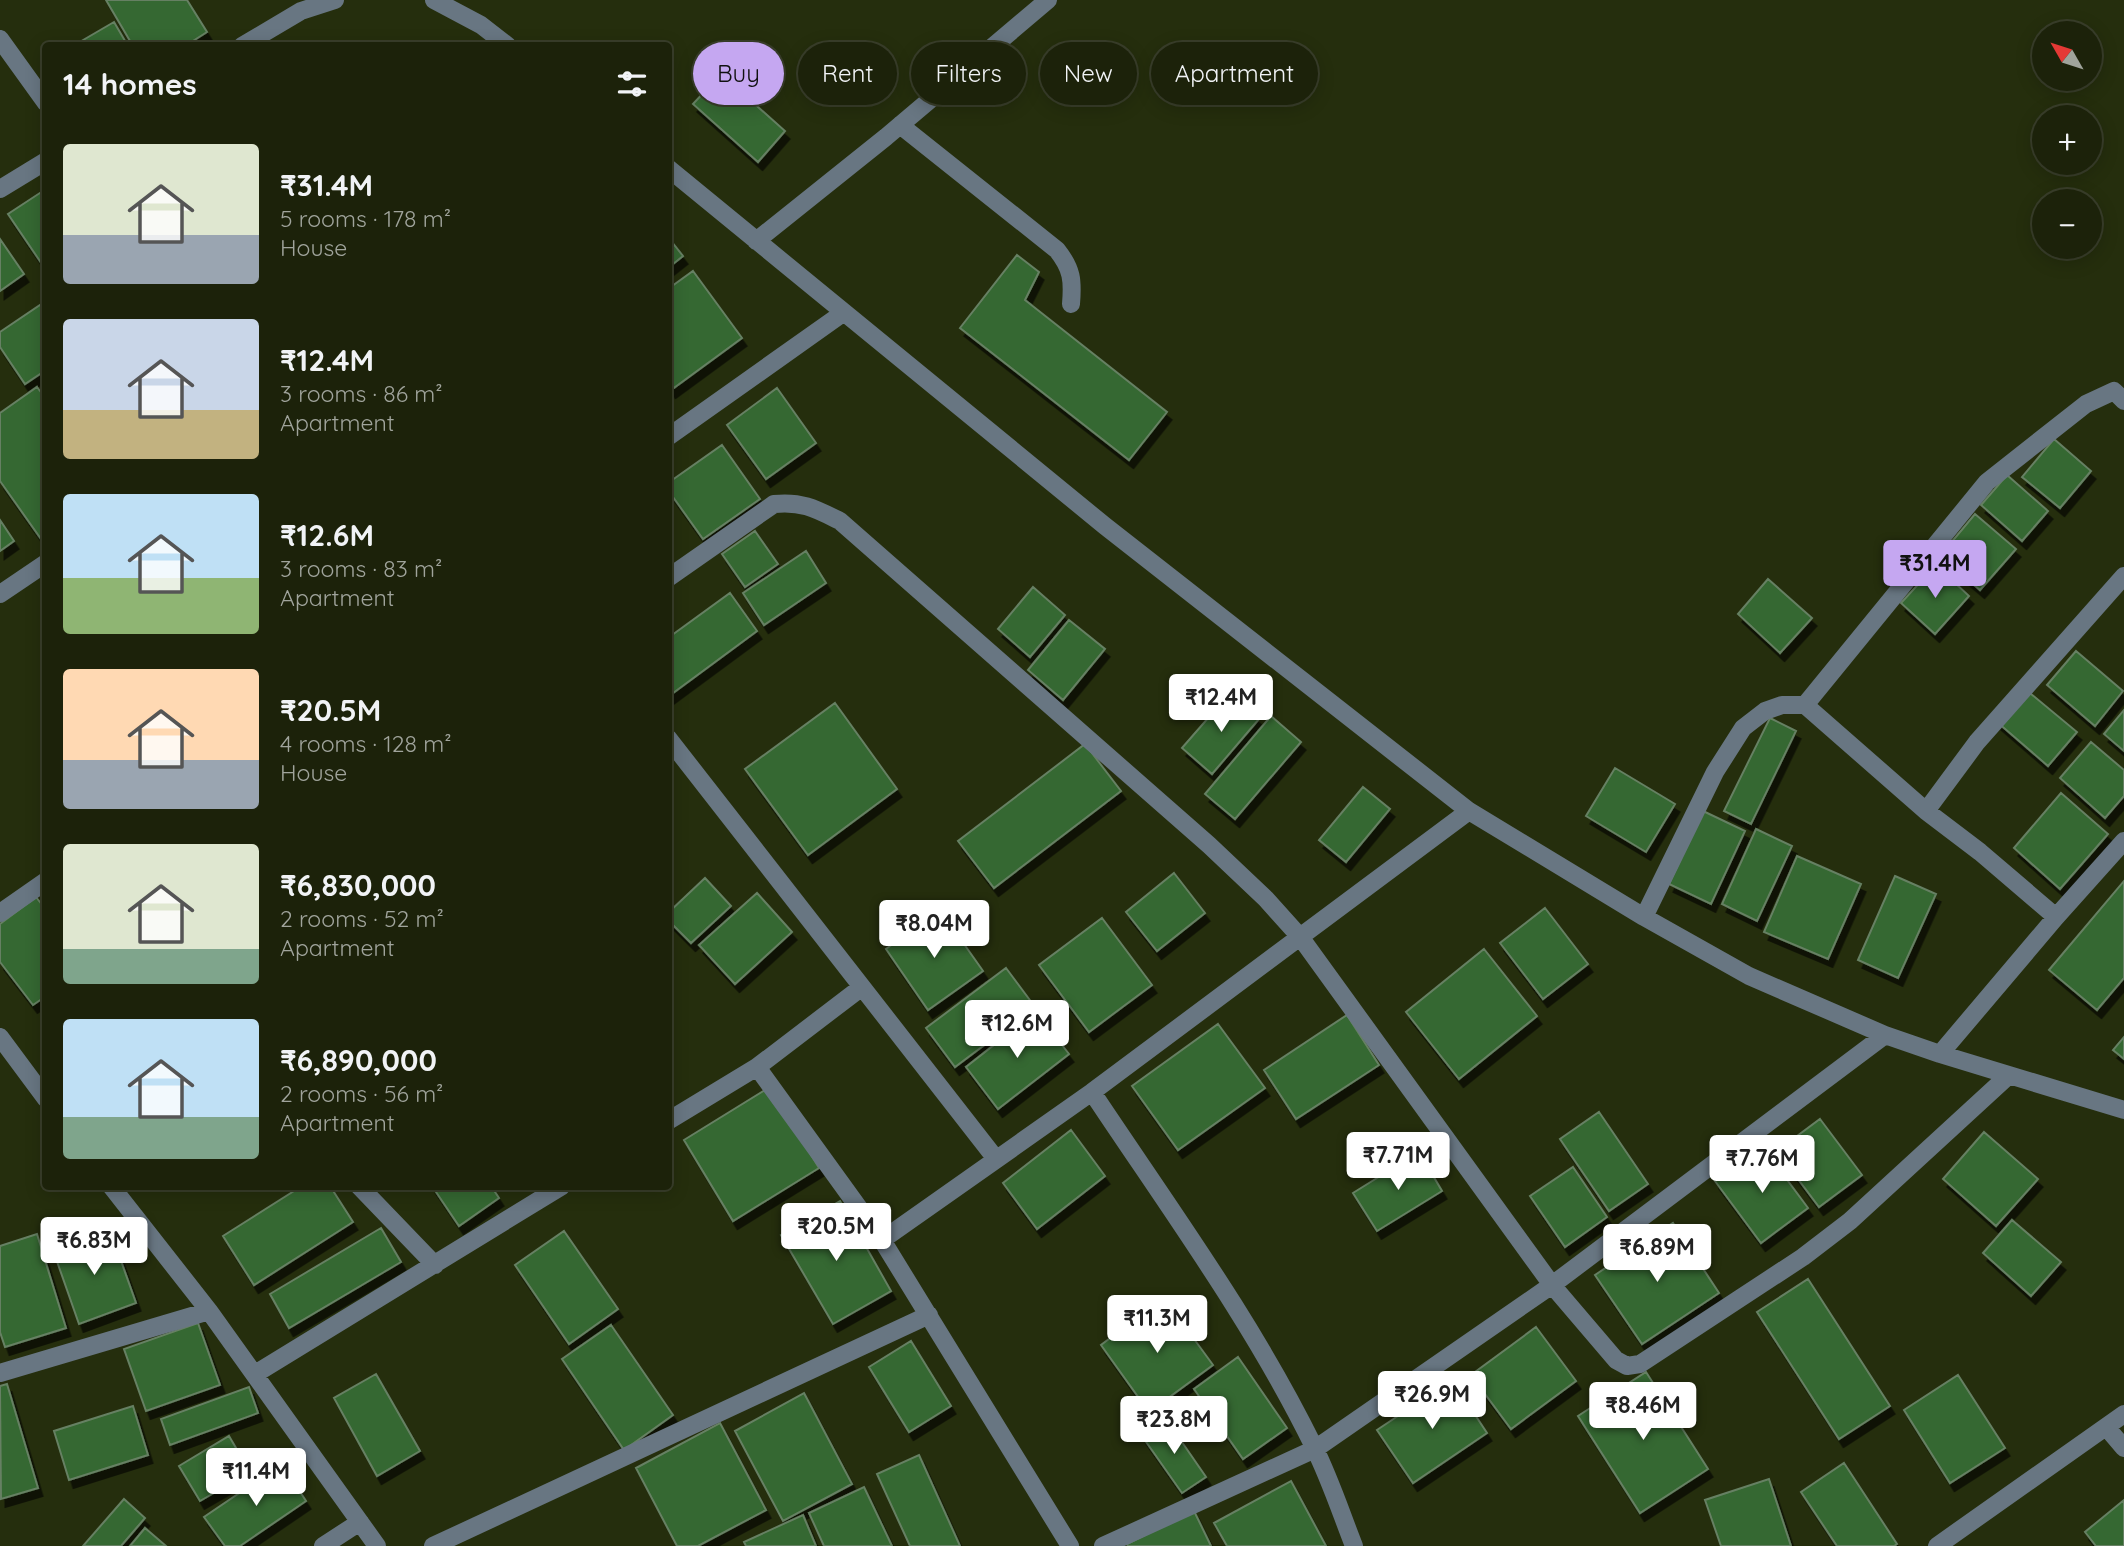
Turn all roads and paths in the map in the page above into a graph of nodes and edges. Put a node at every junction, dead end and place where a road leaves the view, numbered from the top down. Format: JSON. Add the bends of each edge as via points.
{"nodes":[{"id":1,"x":335,"y":0,"type":"edge"},
{"id":2,"x":434,"y":0,"type":"edge"},
{"id":3,"x":1048,"y":0,"type":"edge"},
{"id":4,"x":0,"y":39,"type":"edge"},
{"id":5,"x":249,"y":42,"type":"edge"},
{"id":6,"x":504,"y":42,"type":"edge"},
{"id":7,"x":42,"y":97,"type":"edge"},
{"id":8,"x":900,"y":125,"type":"junction"},
{"id":9,"x":42,"y":163,"type":"edge"},
{"id":10,"x":672,"y":171,"type":"edge"},
{"id":11,"x":0,"y":189,"type":"edge"},
{"id":12,"x":756,"y":241,"type":"junction"},
{"id":13,"x":1071,"y":304,"type":"dead end"},
{"id":14,"x":843,"y":313,"type":"junction"},
{"id":15,"x":2124,"y":401,"type":"edge"},
{"id":16,"x":672,"y":434,"type":"edge"},
{"id":17,"x":42,"y":566,"type":"edge"},
{"id":18,"x":672,"y":575,"type":"edge"},
{"id":19,"x":2124,"y":576,"type":"edge"},
{"id":20,"x":0,"y":594,"type":"edge"},
{"id":21,"x":1805,"y":705,"type":"junction"},
{"id":22,"x":672,"y":747,"type":"edge"},
{"id":23,"x":1469,"y":811,"type":"junction"},
{"id":24,"x":1926,"y":811,"type":"junction"},
{"id":25,"x":2124,"y":841,"type":"edge"},
{"id":26,"x":42,"y":884,"type":"edge"},
{"id":27,"x":0,"y":914,"type":"edge"},
{"id":28,"x":1644,"y":917,"type":"junction"},
{"id":29,"x":2056,"y":917,"type":"junction"},
{"id":30,"x":1301,"y":938,"type":"junction"},
{"id":31,"x":862,"y":987,"type":"junction"},
{"id":32,"x":1885,"y":1035,"type":"junction"},
{"id":33,"x":0,"y":1037,"type":"edge"},
{"id":34,"x":1940,"y":1054,"type":"junction"},
{"id":35,"x":757,"y":1067,"type":"junction"},
{"id":36,"x":2009,"y":1075,"type":"junction"},
{"id":37,"x":1092,"y":1092,"type":"junction"},
{"id":38,"x":42,"y":1094,"type":"edge"},
{"id":39,"x":2124,"y":1110,"type":"edge"},
{"id":40,"x":672,"y":1119,"type":"edge"},
{"id":41,"x":996,"y":1159,"type":"junction"},
{"id":42,"x":114,"y":1190,"type":"edge"},
{"id":43,"x":363,"y":1190,"type":"edge"},
{"id":44,"x":556,"y":1190,"type":"edge"},
{"id":45,"x":881,"y":1240,"type":"junction"},
{"id":46,"x":435,"y":1265,"type":"junction"},
{"id":47,"x":1552,"y":1285,"type":"junction"},
{"id":48,"x":209,"y":1311,"type":"junction"},
{"id":49,"x":929,"y":1315,"type":"junction"},
{"id":50,"x":0,"y":1373,"type":"edge"},
{"id":51,"x":255,"y":1374,"type":"junction"},
{"id":52,"x":2124,"y":1414,"type":"edge"},
{"id":53,"x":2107,"y":1428,"type":"junction"},
{"id":54,"x":2124,"y":1448,"type":"edge"},
{"id":55,"x":1315,"y":1449,"type":"junction"},
{"id":56,"x":360,"y":1522,"type":"junction"},
{"id":57,"x":323,"y":1546,"type":"edge"},
{"id":58,"x":377,"y":1546,"type":"edge"},
{"id":59,"x":433,"y":1546,"type":"edge"},
{"id":60,"x":1070,"y":1546,"type":"edge"},
{"id":61,"x":1103,"y":1546,"type":"edge"},
{"id":62,"x":1354,"y":1546,"type":"edge"},
{"id":63,"x":1937,"y":1546,"type":"edge"}],
"edges":[{"from":1,"to":5,"type":"street","via":[[301,11]]},
{"from":2,"to":6,"type":"street"},
{"from":3,"to":8,"type":"street"},
{"from":4,"to":7,"type":"street"},
{"from":8,"to":12,"type":"street"},
{"from":8,"to":13,"type":"street","via":[[1057,250],[1068,264]]},
{"from":9,"to":11,"type":"street"},
{"from":10,"to":12,"type":"street"},
{"from":12,"to":14,"type":"street"},
{"from":14,"to":16,"type":"street"},
{"from":14,"to":23,"type":"street","via":[[1105,526]]},
{"from":15,"to":21,"type":"street","via":[[2114,391],[2086,404],[1987,482]]},
{"from":17,"to":20,"type":"street"},
{"from":18,"to":30,"type":"street","via":[[774,504],[794,502],[840,522],[1209,845]]},
{"from":19,"to":24,"type":"street","via":[[1977,742]]},
{"from":21,"to":24,"type":"street"},
{"from":21,"to":28,"type":"street","via":[[1765,711],[1743,728],[1715,772]]},
{"from":22,"to":31,"type":"street"},
{"from":23,"to":28,"type":"street"},
{"from":23,"to":30,"type":"street"},
{"from":24,"to":29,"type":"street"},
{"from":25,"to":29,"type":"street"},
{"from":26,"to":27,"type":"street"},
{"from":28,"to":32,"type":"street","via":[[1749,976]]},
{"from":29,"to":34,"type":"street"},
{"from":30,"to":37,"type":"street"},
{"from":30,"to":47,"type":"street"},
{"from":31,"to":35,"type":"street"},
{"from":31,"to":41,"type":"street"},
{"from":32,"to":34,"type":"street"},
{"from":32,"to":47,"type":"street"},
{"from":33,"to":38,"type":"street"},
{"from":34,"to":36,"type":"street"},
{"from":35,"to":40,"type":"street"},
{"from":35,"to":45,"type":"street"},
{"from":36,"to":39,"type":"street"},
{"from":36,"to":47,"type":"street","via":[[1850,1221],[1640,1364],[1628,1366],[1616,1360]]},
{"from":37,"to":41,"type":"street"},
{"from":37,"to":55,"type":"street","via":[[1222,1287]]},
{"from":41,"to":45,"type":"street"},
{"from":42,"to":48,"type":"street"},
{"from":43,"to":46,"type":"street"},
{"from":44,"to":46,"type":"street"},
{"from":45,"to":49,"type":"street"},
{"from":46,"to":51,"type":"street"},
{"from":47,"to":55,"type":"street"},
{"from":48,"to":50,"type":"street"},
{"from":48,"to":51,"type":"street"},
{"from":49,"to":59,"type":"street"},
{"from":49,"to":60,"type":"street"},
{"from":51,"to":56,"type":"street"},
{"from":52,"to":53,"type":"street"},
{"from":53,"to":54,"type":"street"},
{"from":53,"to":63,"type":"street"},
{"from":55,"to":61,"type":"street"},
{"from":55,"to":62,"type":"street"},
{"from":56,"to":57,"type":"street"},
{"from":56,"to":58,"type":"street"}]}
